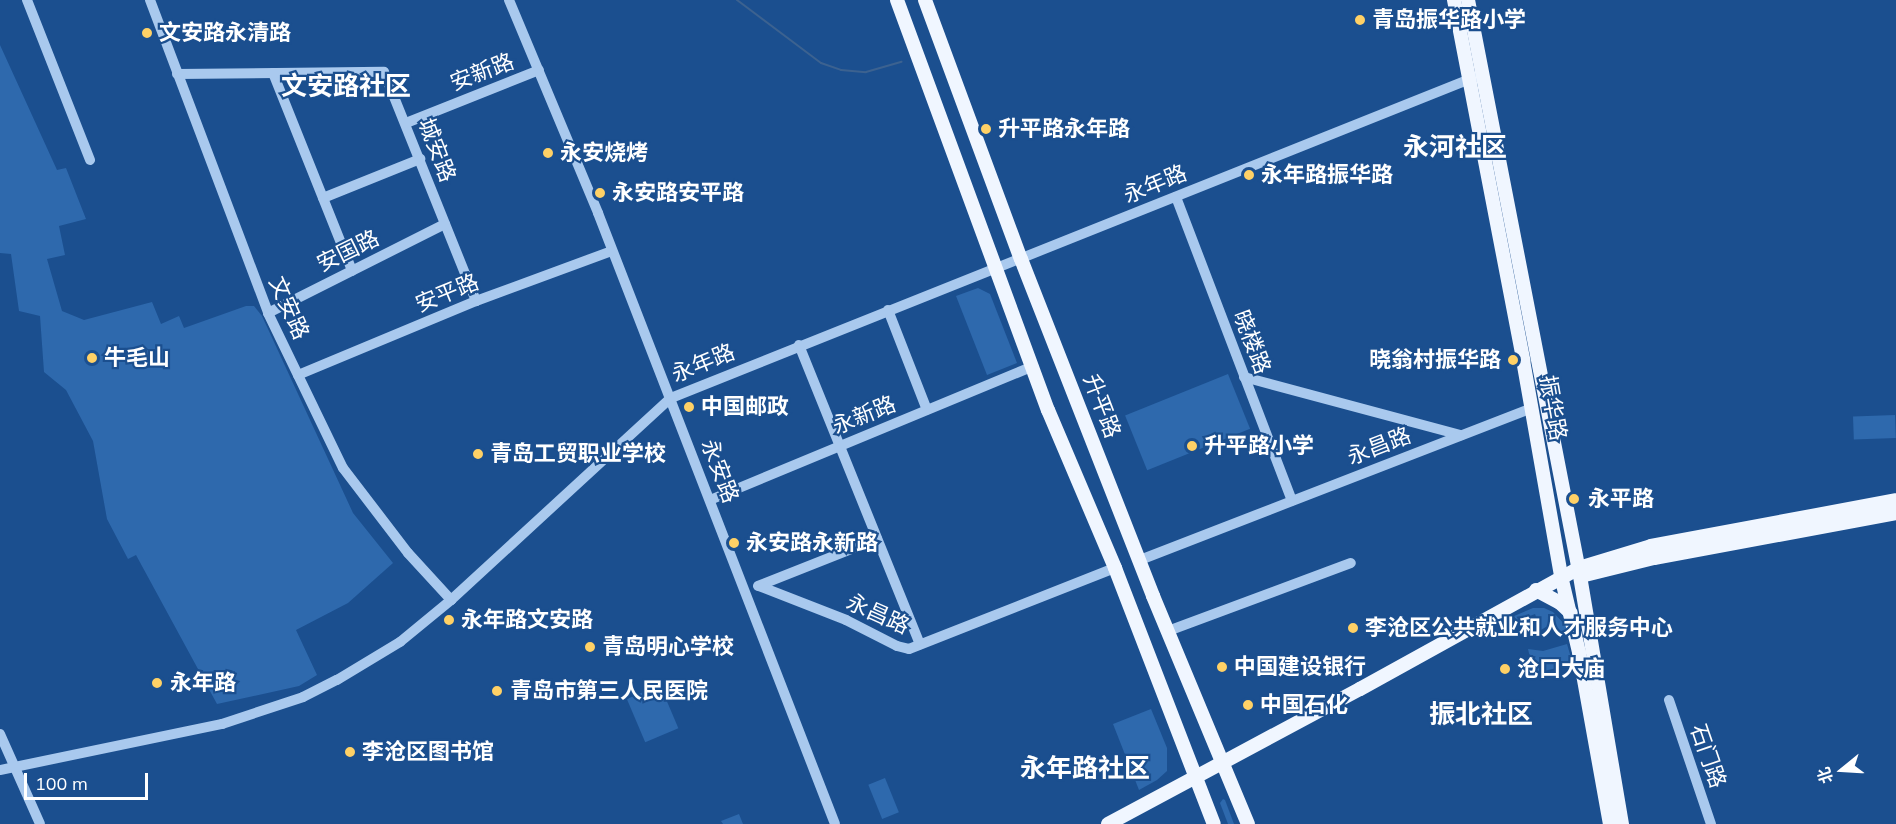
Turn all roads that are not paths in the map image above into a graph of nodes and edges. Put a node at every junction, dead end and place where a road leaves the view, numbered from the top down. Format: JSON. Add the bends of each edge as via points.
{"nodes":[{"id":1,"x":27,"y":0,"type":"edge"},
{"id":2,"x":37,"y":0,"type":"edge"},
{"id":3,"x":150,"y":0,"type":"edge"},
{"id":4,"x":509,"y":0,"type":"edge"},
{"id":5,"x":897,"y":0,"type":"edge"},
{"id":6,"x":925,"y":0,"type":"edge"},
{"id":7,"x":1454,"y":0,"type":"edge"},
{"id":8,"x":1468,"y":0,"type":"edge"},
{"id":9,"x":34,"y":16,"type":"junction"},
{"id":10,"x":539,"y":70,"type":"junction"},
{"id":11,"x":273,"y":73,"type":"junction"},
{"id":12,"x":177,"y":74,"type":"junction"},
{"id":13,"x":1477,"y":76,"type":"junction"},
{"id":14,"x":406,"y":123,"type":"junction"},
{"id":15,"x":420,"y":159,"type":"junction"},
{"id":16,"x":90,"y":160,"type":"dead end"},
{"id":17,"x":1176,"y":197,"type":"junction"},
{"id":18,"x":323,"y":198,"type":"junction"},
{"id":19,"x":445,"y":225,"type":"junction"},
{"id":20,"x":612,"y":250,"type":"junction"},
{"id":21,"x":1021,"y":259,"type":"junction"},
{"id":22,"x":994,"y":268,"type":"junction"},
{"id":23,"x":352,"y":271,"type":"junction"},
{"id":24,"x":476,"y":301,"type":"junction"},
{"id":25,"x":888,"y":310,"type":"junction"},
{"id":26,"x":268,"y":313,"type":"junction"},
{"id":27,"x":799,"y":345,"type":"junction"},
{"id":28,"x":1033,"y":366,"type":"junction"},
{"id":29,"x":298,"y":375,"type":"junction"},
{"id":30,"x":1244,"y":377,"type":"junction"},
{"id":31,"x":670,"y":398,"type":"junction"},
{"id":32,"x":1531,"y":408,"type":"junction"},
{"id":33,"x":927,"y":410,"type":"junction"},
{"id":34,"x":1461,"y":435,"type":"junction"},
{"id":35,"x":840,"y":447,"type":"junction"},
{"id":36,"x":710,"y":500,"type":"junction"},
{"id":37,"x":1896,"y":500,"type":"edge"},
{"id":38,"x":1292,"y":501,"type":"junction"},
{"id":39,"x":1896,"y":513,"type":"edge"},
{"id":40,"x":877,"y":539,"type":"junction"},
{"id":41,"x":1140,"y":560,"type":"junction"},
{"id":42,"x":1351,"y":563,"type":"dead end"},
{"id":43,"x":1115,"y":568,"type":"junction"},
{"id":44,"x":1580,"y":572,"type":"junction"},
{"id":45,"x":1561,"y":576,"type":"junction"},
{"id":46,"x":759,"y":586,"type":"junction"},
{"id":47,"x":1536,"y":590,"type":"junction"},
{"id":48,"x":746,"y":591,"type":"junction"},
{"id":49,"x":451,"y":600,"type":"junction"},
{"id":50,"x":1571,"y":613,"type":"junction"},
{"id":51,"x":1168,"y":632,"type":"junction"},
{"id":52,"x":920,"y":645,"type":"junction"},
{"id":53,"x":1669,"y":700,"type":"dead end"},
{"id":54,"x":0,"y":734,"type":"edge"},
{"id":55,"x":1222,"y":762,"type":"junction"},
{"id":56,"x":15,"y":766,"type":"junction"},
{"id":57,"x":0,"y":770,"type":"edge"},
{"id":58,"x":1195,"y":776,"type":"junction"},
{"id":59,"x":40,"y":824,"type":"edge"},
{"id":60,"x":835,"y":824,"type":"edge"},
{"id":61,"x":1108,"y":824,"type":"edge"},
{"id":62,"x":1214,"y":824,"type":"edge"},
{"id":63,"x":1248,"y":824,"type":"edge"},
{"id":64,"x":1611,"y":824,"type":"edge"},
{"id":65,"x":1622,"y":824,"type":"edge"},
{"id":66,"x":1711,"y":824,"type":"edge"}],
"edges":[{"from":1,"to":9,"type":"street"},
{"from":2,"to":9,"type":"street"},
{"from":3,"to":12,"type":"street","name":"文安路"},
{"from":4,"to":10,"type":"street","name":"永安路"},
{"from":5,"to":22,"type":"main road"},
{"from":6,"to":21,"type":"main road","name":"升平路"},
{"from":7,"to":13,"type":"main road","name":"振华路"},
{"from":8,"to":13,"type":"main road","name":"振华路"},
{"from":9,"to":16,"type":"street"},
{"from":10,"to":14,"type":"street","name":"安新路"},
{"from":10,"to":20,"type":"street","name":"永安路"},
{"from":11,"to":12,"type":"street","name":"城安路"},
{"from":11,"to":14,"type":"street","name":"城安路","via":[[384,72]]},
{"from":11,"to":18,"type":"street"},
{"from":12,"to":26,"type":"street","name":"文安路"},
{"from":13,"to":17,"type":"street","name":"永年路"},
{"from":13,"to":32,"type":"main road","name":"振华路"},
{"from":13,"to":44,"type":"main road","name":"振华路"},
{"from":14,"to":15,"type":"street","name":"城安路"},
{"from":15,"to":18,"type":"street"},
{"from":15,"to":19,"type":"street","name":"城安路"},
{"from":17,"to":21,"type":"street","name":"永年路"},
{"from":17,"to":30,"type":"street","name":"晓楼路"},
{"from":18,"to":23,"type":"street"},
{"from":19,"to":23,"type":"street","name":"安国路"},
{"from":19,"to":24,"type":"street","name":"城安路"},
{"from":20,"to":24,"type":"street","name":"安平路"},
{"from":20,"to":31,"type":"street","name":"永安路"},
{"from":21,"to":22,"type":"street","name":"永年路"},
{"from":21,"to":41,"type":"main road","name":"升平路"},
{"from":22,"to":25,"type":"street","name":"永年路"},
{"from":22,"to":28,"type":"main road"},
{"from":23,"to":26,"type":"street","name":"安国路"},
{"from":24,"to":29,"type":"street","name":"安平路"},
{"from":25,"to":27,"type":"street","name":"永年路"},
{"from":25,"to":33,"type":"street"},
{"from":26,"to":29,"type":"street","name":"文安路"},
{"from":27,"to":31,"type":"street","name":"永年路"},
{"from":27,"to":35,"type":"street"},
{"from":28,"to":33,"type":"street","name":"永新路"},
{"from":28,"to":43,"type":"main road"},
{"from":29,"to":49,"type":"street","name":"文安路","via":[[343,468],[408,553]]},
{"from":30,"to":34,"type":"street"},
{"from":30,"to":38,"type":"street","name":"晓楼路"},
{"from":31,"to":36,"type":"street","name":"永安路"},
{"from":31,"to":49,"type":"street","name":"永年路"},
{"from":32,"to":34,"type":"street","name":"永昌路"},
{"from":32,"to":45,"type":"main road","name":"振华路"},
{"from":33,"to":35,"type":"street","name":"永新路"},
{"from":34,"to":38,"type":"street","name":"永昌路"},
{"from":35,"to":36,"type":"street","name":"永新路"},
{"from":35,"to":40,"type":"street"},
{"from":36,"to":48,"type":"street","name":"永安路"},
{"from":37,"to":44,"type":"main road","via":[[1651,546]]},
{"from":38,"to":41,"type":"street","name":"永昌路"},
{"from":39,"to":44,"type":"main road"},
{"from":40,"to":46,"type":"street"},
{"from":40,"to":52,"type":"street"},
{"from":41,"to":51,"type":"main road","name":"升平路"},
{"from":42,"to":51,"type":"street"},
{"from":43,"to":52,"type":"street","name":"永昌路"},
{"from":43,"to":58,"type":"main road"},
{"from":44,"to":45,"type":"main road"},
{"from":44,"to":65,"type":"main road","name":"振华路"},
{"from":45,"to":47,"type":"main road"},
{"from":45,"to":50,"type":"main road","name":"振华路"},
{"from":46,"to":48,"type":"street"},
{"from":46,"to":52,"type":"street","name":"永昌路","via":[[846,620],[897,646],[909,649]]},
{"from":47,"to":50,"type":"main road"},
{"from":47,"to":55,"type":"main road"},
{"from":48,"to":60,"type":"street","name":"永安路"},
{"from":49,"to":56,"type":"street","name":"永年路","via":[[373,660],[278,707],[222,724]]},
{"from":50,"to":64,"type":"main road","name":"振华路"},
{"from":51,"to":55,"type":"main road","name":"升平路"},
{"from":53,"to":66,"type":"street","name":"石门路"},
{"from":54,"to":56,"type":"street"},
{"from":55,"to":58,"type":"main road"},
{"from":55,"to":63,"type":"main road","name":"升平路"},
{"from":56,"to":57,"type":"street","name":"永年路"},
{"from":56,"to":59,"type":"street"},
{"from":58,"to":61,"type":"main road"},
{"from":58,"to":62,"type":"main road"}]}
